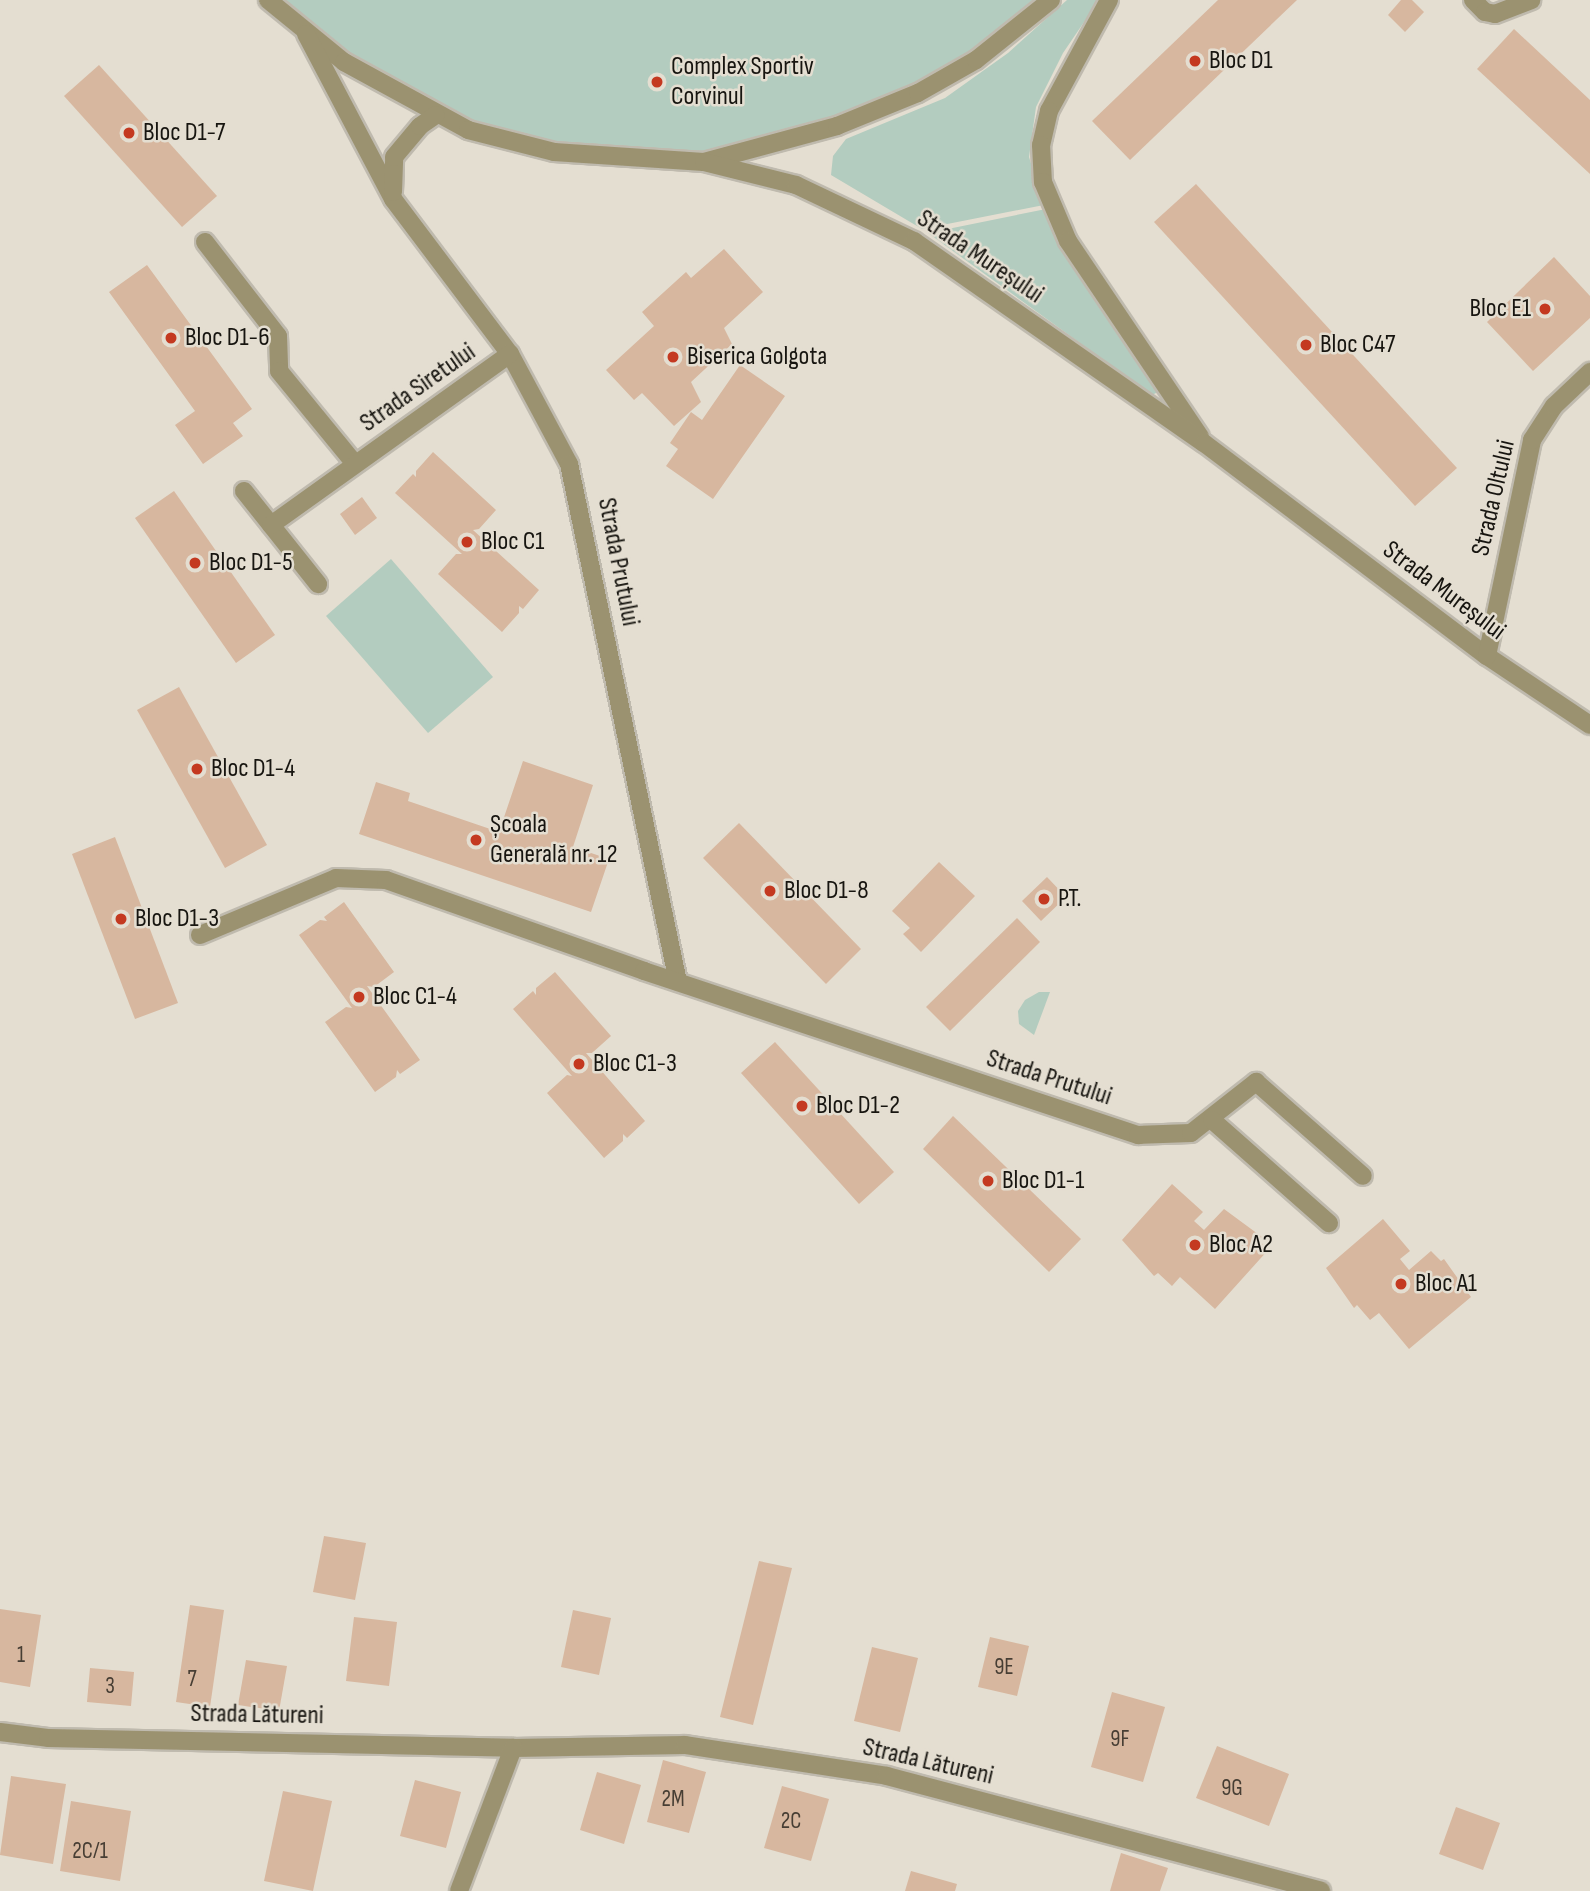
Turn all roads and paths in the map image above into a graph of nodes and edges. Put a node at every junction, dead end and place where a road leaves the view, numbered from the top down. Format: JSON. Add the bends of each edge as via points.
{"nodes":[{"id":1,"x":268,"y":0,"type":"edge"},
{"id":2,"x":1051,"y":0,"type":"edge"},
{"id":3,"x":1109,"y":0,"type":"edge"},
{"id":4,"x":1473,"y":0,"type":"edge"},
{"id":5,"x":1531,"y":0,"type":"edge"},
{"id":6,"x":306,"y":34,"type":"junction"},
{"id":7,"x":436,"y":115,"type":"junction"},
{"id":8,"x":704,"y":162,"type":"junction"},
{"id":9,"x":393,"y":199,"type":"junction"},
{"id":10,"x":205,"y":242,"type":"dead end"},
{"id":11,"x":510,"y":354,"type":"junction"},
{"id":12,"x":1590,"y":372,"type":"edge"},
{"id":13,"x":1204,"y":443,"type":"junction"},
{"id":14,"x":355,"y":464,"type":"junction"},
{"id":15,"x":244,"y":491,"type":"dead end"},
{"id":16,"x":271,"y":525,"type":"junction"},
{"id":17,"x":318,"y":584,"type":"dead end"},
{"id":18,"x":1487,"y":656,"type":"junction"},
{"id":19,"x":1590,"y":725,"type":"edge"},
{"id":20,"x":200,"y":935,"type":"dead end"},
{"id":21,"x":678,"y":982,"type":"junction"},
{"id":22,"x":1212,"y":1120,"type":"junction"},
{"id":23,"x":1363,"y":1176,"type":"dead end"},
{"id":24,"x":1329,"y":1223,"type":"dead end"},
{"id":25,"x":0,"y":1732,"type":"edge"},
{"id":26,"x":513,"y":1748,"type":"junction"},
{"id":27,"x":459,"y":1891,"type":"edge"},
{"id":28,"x":1321,"y":1891,"type":"edge"}],
"edges":[{"from":1,"to":6,"type":"street"},
{"from":2,"to":8,"type":"street","via":[[976,60],[918,93],[837,126]]},
{"from":3,"to":13,"type":"street","name":"Strada Mureșului","via":[[1049,111],[1041,145],[1043,182],[1068,241]]},
{"from":4,"to":5,"type":"street","via":[[1495,15]]},
{"from":6,"to":7,"type":"street","via":[[363,74]]},
{"from":6,"to":9,"type":"street","name":"Strada Prutului"},
{"from":7,"to":8,"type":"street","via":[[513,144],[554,152]]},
{"from":7,"to":9,"type":"street","via":[[420,126],[394,157]]},
{"from":8,"to":13,"type":"street","name":"Strada Mureșului","via":[[796,185],[914,242]]},
{"from":9,"to":11,"type":"street","name":"Strada Prutului"},
{"from":10,"to":14,"type":"street","name":"Strada Siretului","via":[[278,336],[279,371]]},
{"from":11,"to":14,"type":"street","name":"Strada Siretului"},
{"from":11,"to":21,"type":"street","name":"Strada Prutului","via":[[560,442],[576,488]]},
{"from":12,"to":18,"type":"street","name":"Strada Oltului","via":[[1554,406],[1532,440]]},
{"from":13,"to":18,"type":"street","name":"Strada Mureșului"},
{"from":14,"to":16,"type":"street","name":"Strada Siretului"},
{"from":15,"to":16,"type":"street"},
{"from":16,"to":17,"type":"street"},
{"from":18,"to":19,"type":"street","name":"Strada Mureșului"},
{"from":20,"to":21,"type":"street","name":"Strada Prutului","via":[[336,878],[361,876],[411,887]]},
{"from":21,"to":22,"type":"street","name":"Strada Prutului","via":[[1138,1135],[1191,1133]]},
{"from":22,"to":23,"type":"street","name":"Strada Prutului","via":[[1256,1082]]},
{"from":22,"to":24,"type":"street"},
{"from":25,"to":26,"type":"street","name":"Strada Lătureni","via":[[48,1738]]},
{"from":26,"to":27,"type":"street"},
{"from":26,"to":28,"type":"street","name":"Strada Lătureni","via":[[685,1745],[887,1776]]}]}
